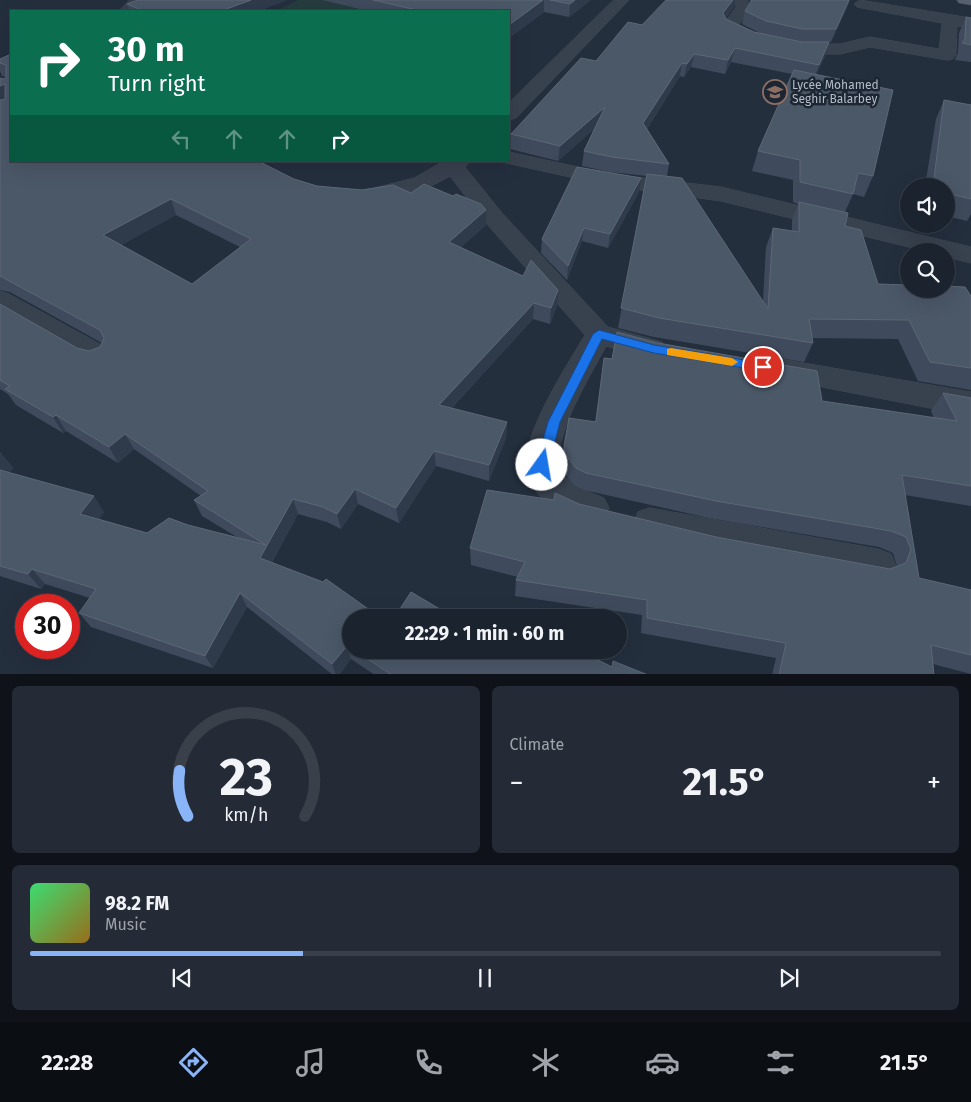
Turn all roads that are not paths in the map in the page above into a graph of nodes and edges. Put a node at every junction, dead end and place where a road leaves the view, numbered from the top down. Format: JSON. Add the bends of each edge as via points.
{"nodes":[{"id":1,"x":139,"y":0,"type":"edge"},
{"id":2,"x":622,"y":0,"type":"edge"},
{"id":3,"x":738,"y":0,"type":"edge"},
{"id":4,"x":964,"y":0,"type":"edge"},
{"id":5,"x":971,"y":1,"type":"edge"},
{"id":6,"x":862,"y":4,"type":"dead end"},
{"id":7,"x":128,"y":10,"type":"edge"},
{"id":8,"x":950,"y":20,"type":"junction"},
{"id":9,"x":971,"y":24,"type":"edge"},
{"id":10,"x":510,"y":113,"type":"edge"},
{"id":11,"x":510,"y":158,"type":"edge"},
{"id":12,"x":457,"y":164,"type":"edge"},
{"id":13,"x":348,"y":197,"type":"edge"},
{"id":14,"x":971,"y":255,"type":"edge"},
{"id":15,"x":0,"y":300,"type":"edge"},
{"id":16,"x":599,"y":334,"type":"junction"},
{"id":17,"x":673,"y":352,"type":"edge"},
{"id":18,"x":97,"y":355,"type":"edge"},
{"id":19,"x":758,"y":366,"type":"edge"},
{"id":20,"x":971,"y":404,"type":"edge"},
{"id":21,"x":878,"y":566,"type":"edge"}],
"edges":[{"from":1,"to":7,"type":"street"},
{"from":2,"to":10,"type":"street"},
{"from":3,"to":8,"type":"street","via":[[744,6],[730,28],[757,40],[798,48],[840,49],[870,42],[947,55]]},
{"from":4,"to":5,"type":"main road"},
{"from":6,"to":8,"type":"street"},
{"from":8,"to":9,"type":"street"},
{"from":11,"to":14,"type":"street","via":[[610,180],[720,194]]},
{"from":12,"to":13,"type":"street","via":[[401,190],[374,197]]},
{"from":12,"to":16,"type":"street","via":[[494,218]]},
{"from":15,"to":18,"type":"street"},
{"from":16,"to":17,"type":"street"},
{"from":16,"to":21,"type":"street","via":[[571,384],[546,447],[542,465],[547,479],[560,496],[579,505],[650,523]]},
{"from":19,"to":20,"type":"street"}]}
